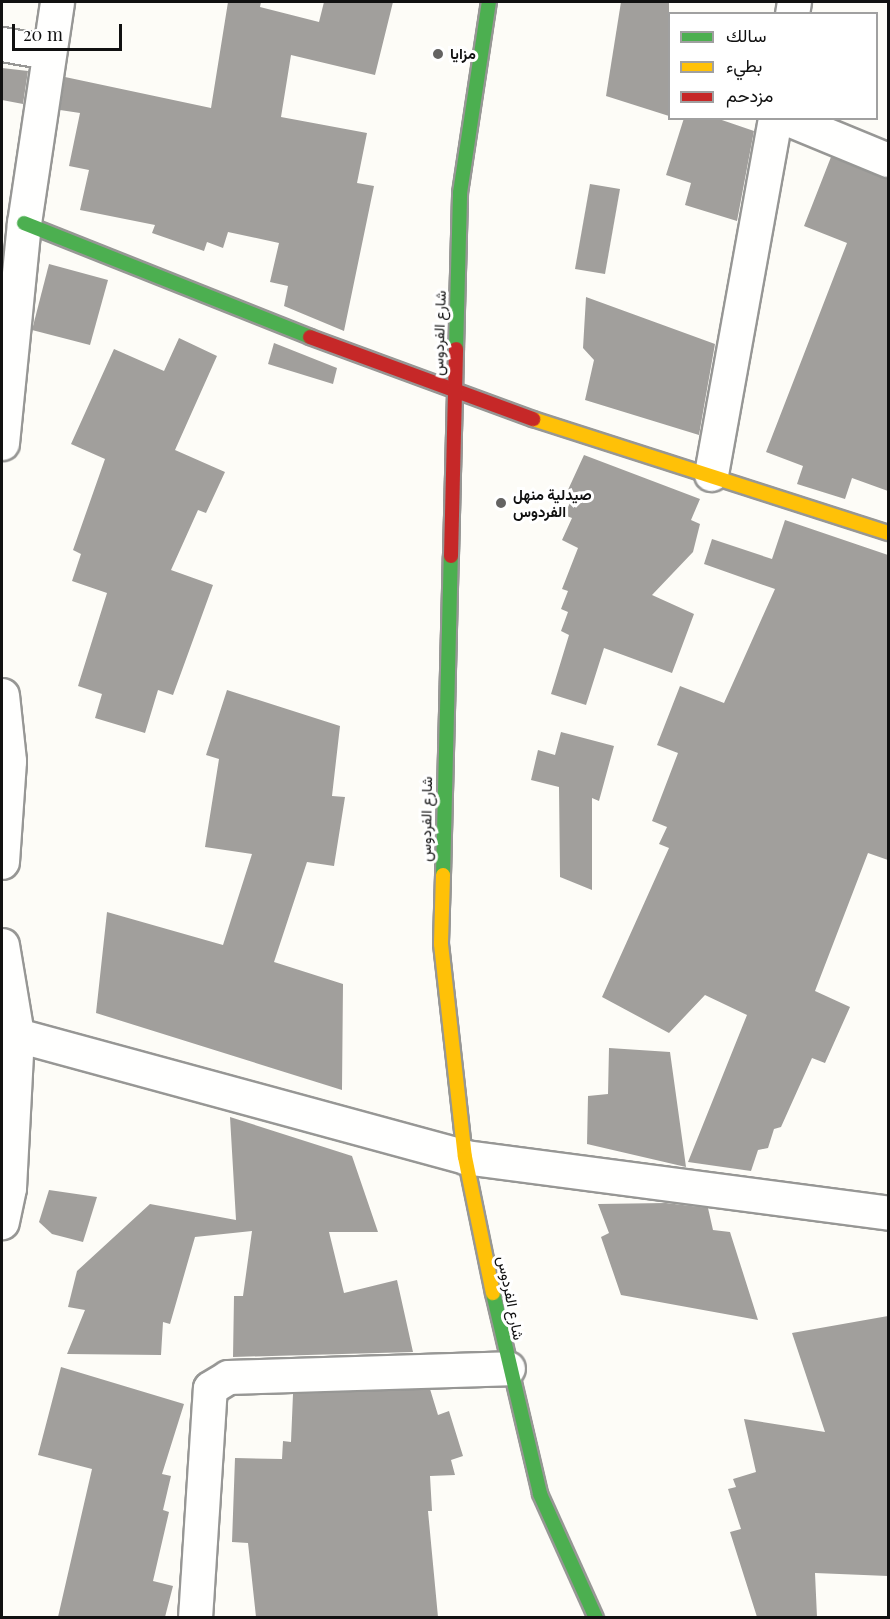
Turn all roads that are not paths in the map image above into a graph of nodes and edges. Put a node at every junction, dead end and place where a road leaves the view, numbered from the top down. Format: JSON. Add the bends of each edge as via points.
{"nodes":[{"id":1,"x":57,"y":2,"type":"edge"},
{"id":2,"x":489,"y":2,"type":"edge"},
{"id":3,"x":2,"y":44,"type":"edge"},
{"id":4,"x":48,"y":52,"type":"junction"},
{"id":5,"x":775,"y":120,"type":"edge"},
{"id":6,"x":791,"y":120,"type":"edge"},
{"id":7,"x":888,"y":160,"type":"edge"},
{"id":8,"x":24,"y":223,"type":"junction"},
{"id":9,"x":453,"y":394,"type":"junction"},
{"id":10,"x":2,"y":442,"type":"edge"},
{"id":11,"x":711,"y":474,"type":"junction"},
{"id":12,"x":888,"y":533,"type":"edge"},
{"id":13,"x":2,"y":695,"type":"edge"},
{"id":14,"x":4,"y":791,"type":"edge"},
{"id":15,"x":2,"y":862,"type":"edge"},
{"id":16,"x":2,"y":945,"type":"edge"},
{"id":17,"x":16,"y":1035,"type":"junction"},
{"id":18,"x":465,"y":1157,"type":"junction"},
{"id":19,"x":888,"y":1213,"type":"edge"},
{"id":20,"x":2,"y":1222,"type":"edge"},
{"id":21,"x":508,"y":1368,"type":"junction"},
{"id":22,"x":195,"y":1617,"type":"edge"},
{"id":23,"x":596,"y":1617,"type":"edge"}],
"edges":[{"from":1,"to":4,"type":"street"},
{"from":2,"to":9,"type":"street","name":"شارع الفردوس","via":[[460,193]]},
{"from":3,"to":4,"type":"street"},
{"from":4,"to":8,"type":"street"},
{"from":5,"to":11,"type":"street"},
{"from":6,"to":7,"type":"street"},
{"from":8,"to":9,"type":"street"},
{"from":8,"to":10,"type":"street"},
{"from":9,"to":11,"type":"street"},
{"from":9,"to":18,"type":"street","name":"شارع الفردوس","via":[[441,944]]},
{"from":11,"to":12,"type":"street"},
{"from":13,"to":14,"type":"street"},
{"from":14,"to":15,"type":"street"},
{"from":16,"to":17,"type":"street"},
{"from":17,"to":18,"type":"street"},
{"from":17,"to":20,"type":"street","via":[[9,1188]]},
{"from":18,"to":19,"type":"street"},
{"from":18,"to":21,"type":"street","name":"شارع الفردوس"},
{"from":21,"to":22,"type":"street","via":[[228,1377],[210,1388]]},
{"from":21,"to":23,"type":"street","name":"شارع الفردوس","via":[[540,1494]]}]}
